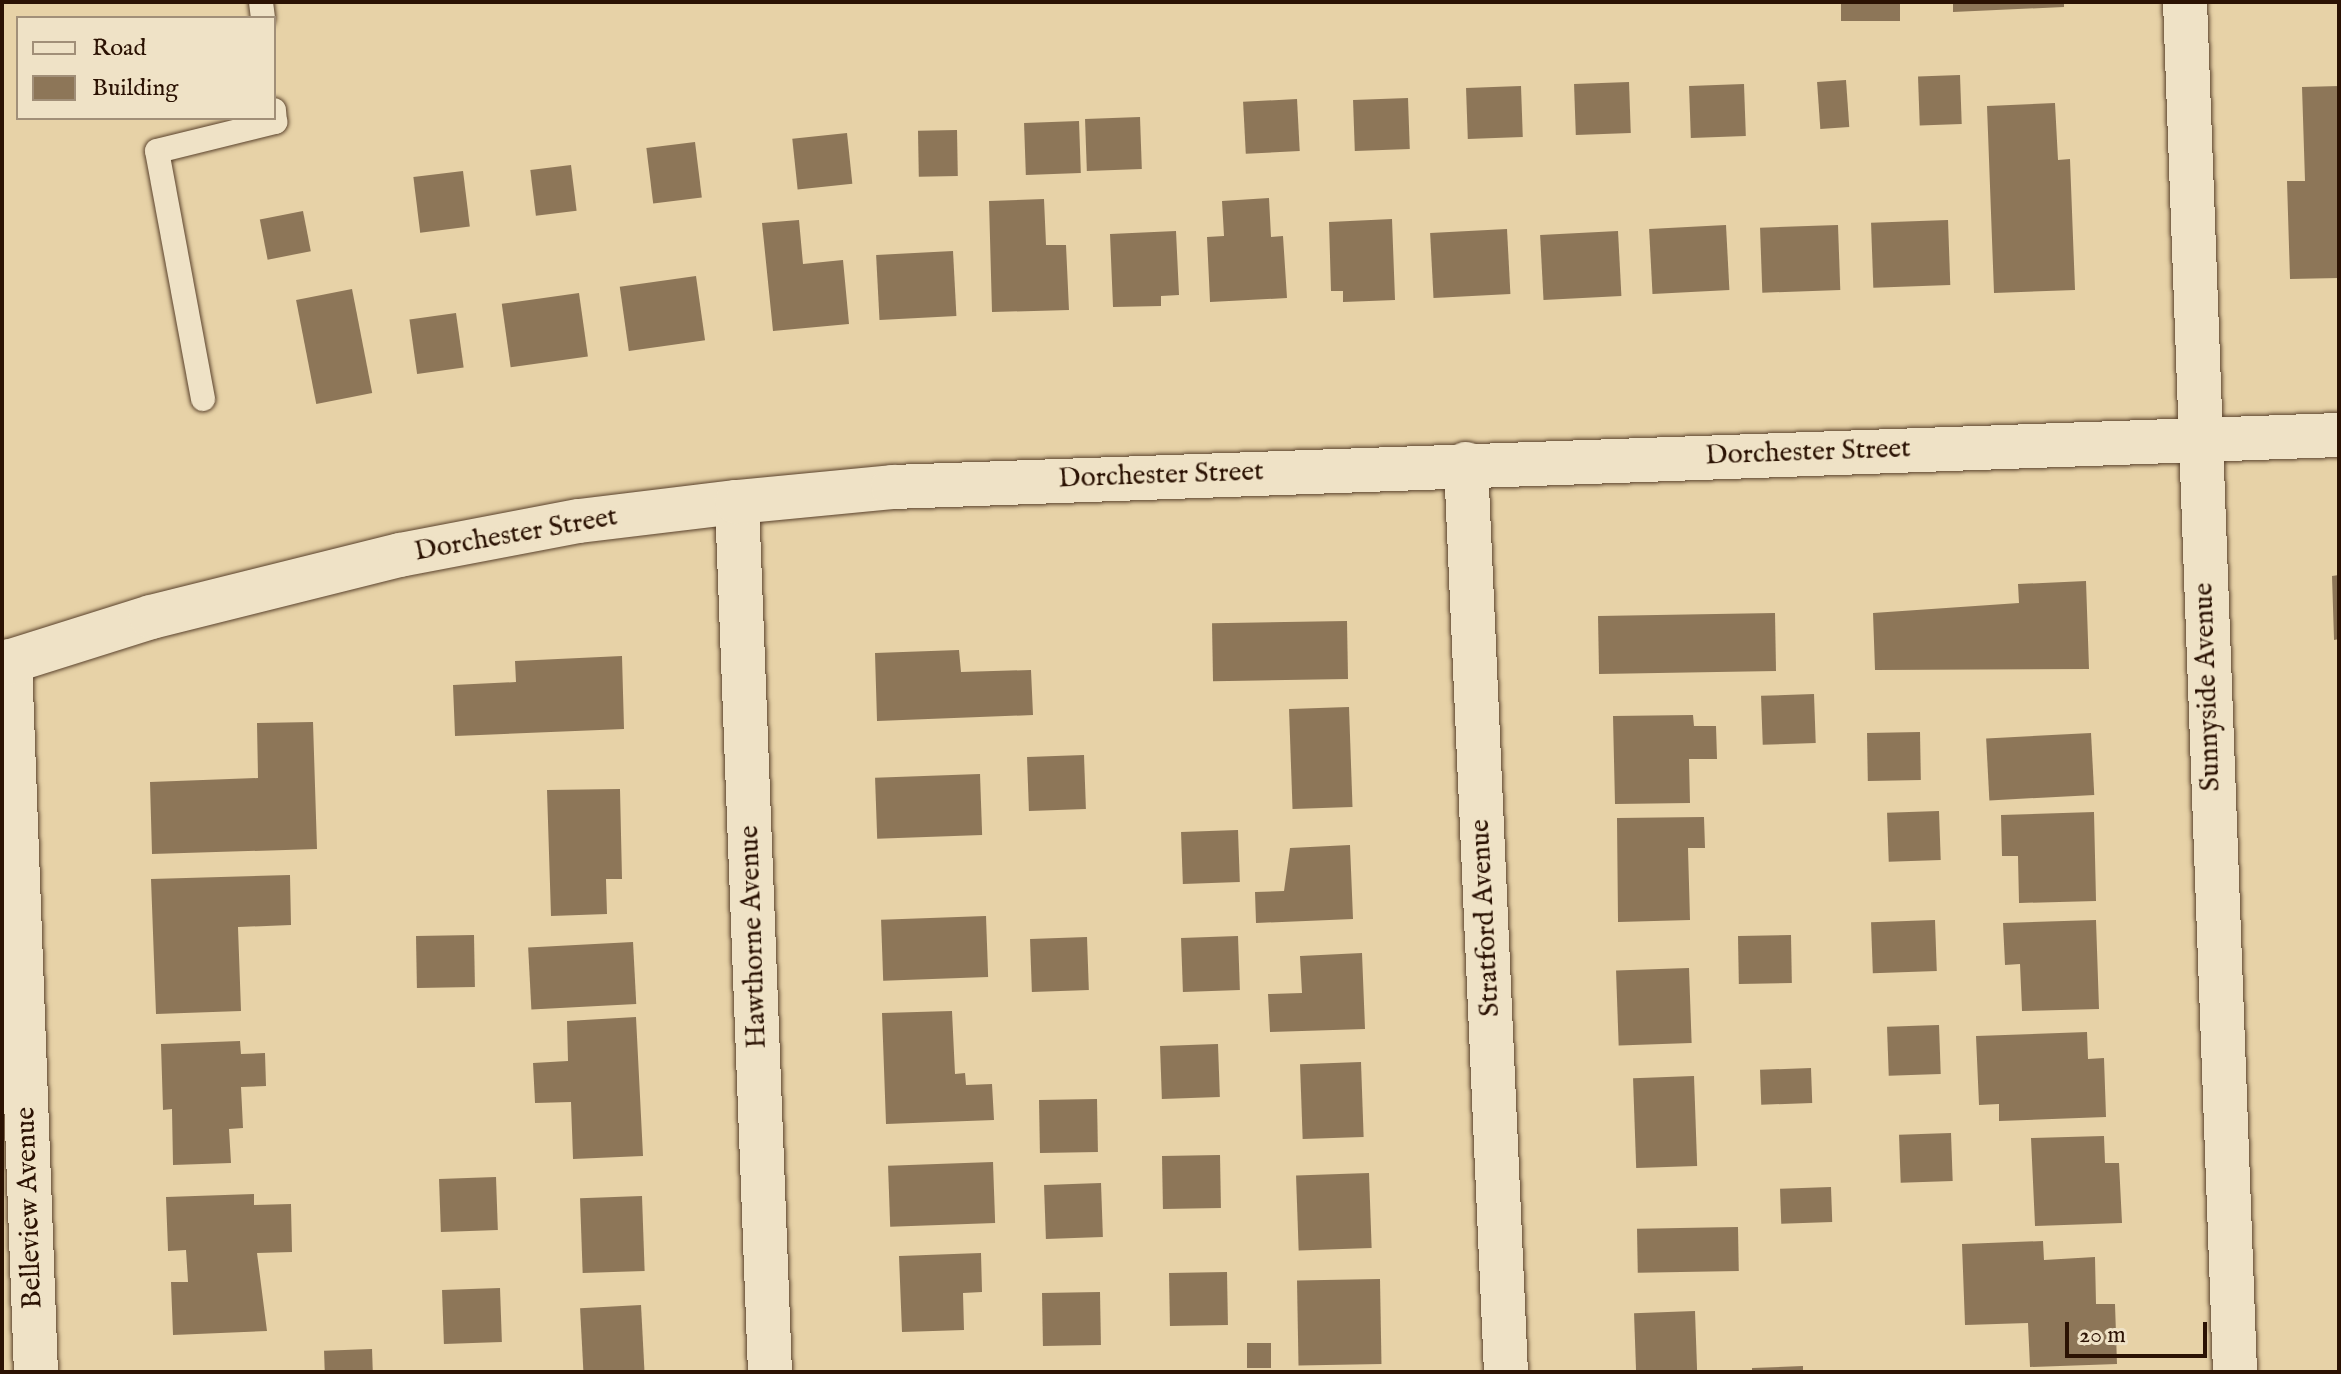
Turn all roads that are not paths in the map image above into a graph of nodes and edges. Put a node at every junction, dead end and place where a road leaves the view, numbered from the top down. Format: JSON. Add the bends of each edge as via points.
{"nodes":[{"id":1,"x":2185,"y":2,"type":"edge"},
{"id":2,"x":262,"y":120,"type":"edge"},
{"id":3,"x":203,"y":399,"type":"dead end"},
{"id":4,"x":2339,"y":435,"type":"edge"},
{"id":5,"x":2198,"y":440,"type":"junction"},
{"id":6,"x":1466,"y":464,"type":"junction"},
{"id":7,"x":737,"y":502,"type":"junction"},
{"id":8,"x":6,"y":662,"type":"edge"},
{"id":9,"x":36,"y":1372,"type":"edge"},
{"id":10,"x":770,"y":1372,"type":"edge"},
{"id":11,"x":1506,"y":1372,"type":"edge"},
{"id":12,"x":2235,"y":1372,"type":"edge"}],
"edges":[{"from":1,"to":5,"type":"street","name":"Sunnyside Avenue"},
{"from":2,"to":3,"type":"lane","via":[[157,151]]},
{"from":4,"to":5,"type":"street","name":"Dorchester Street"},
{"from":5,"to":6,"type":"street","name":"Dorchester Street"},
{"from":5,"to":12,"type":"street","name":"Sunnyside Avenue"},
{"from":6,"to":7,"type":"street","name":"Dorchester Street","via":[[893,487]]},
{"from":6,"to":11,"type":"street","name":"Stratford Avenue"},
{"from":7,"to":8,"type":"street","name":"Dorchester Street","via":[[579,521],[400,555],[151,617]]},
{"from":7,"to":10,"type":"street","name":"Hawthorne Avenue"},
{"from":8,"to":9,"type":"street","name":"Belleview Avenue"}]}
